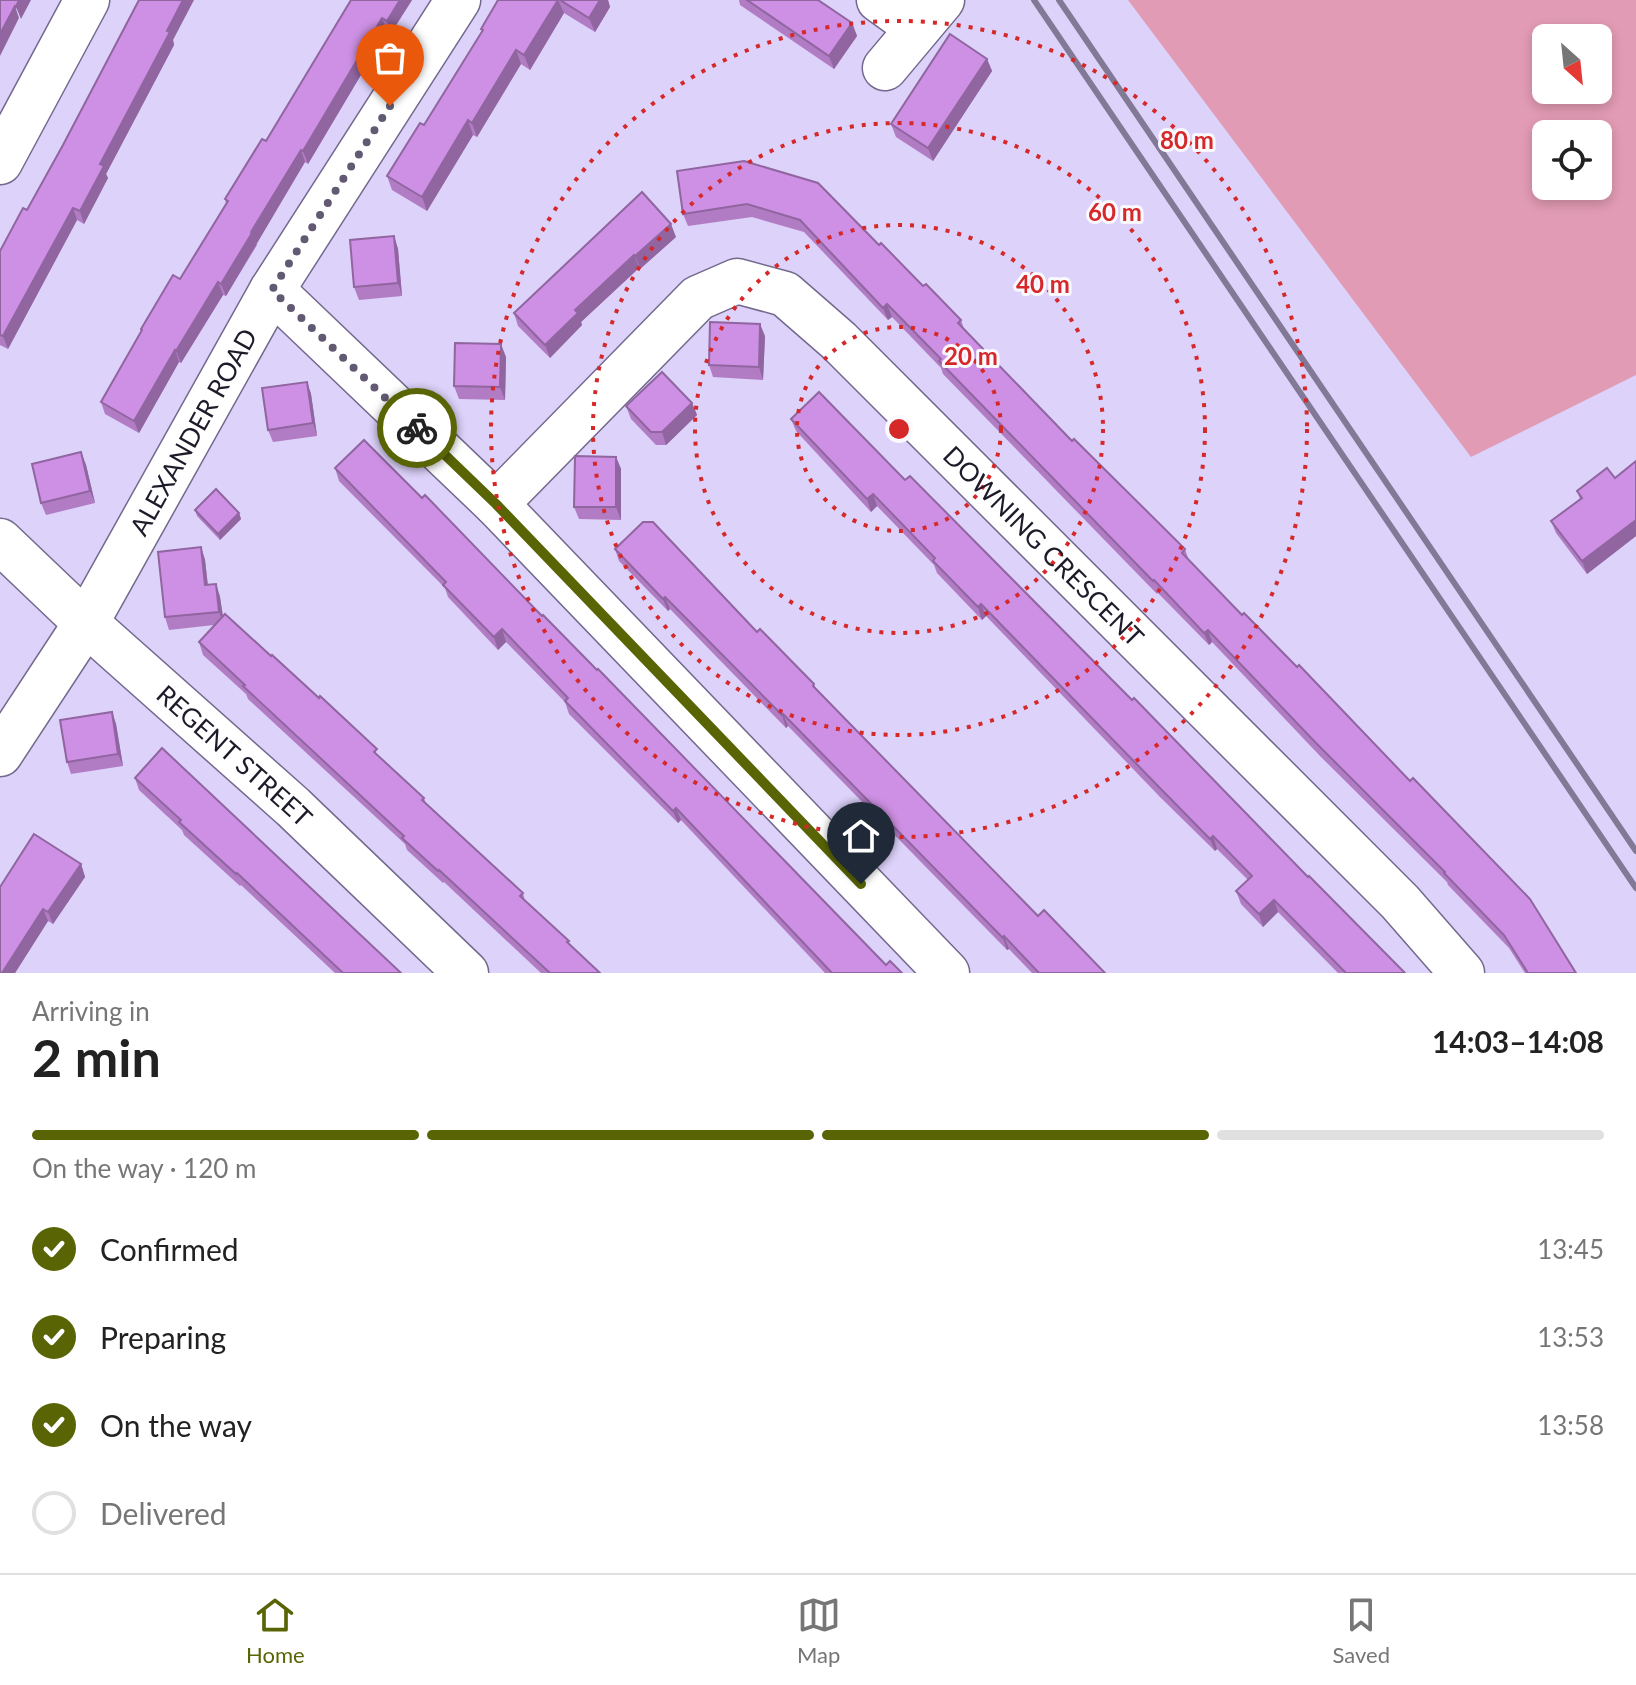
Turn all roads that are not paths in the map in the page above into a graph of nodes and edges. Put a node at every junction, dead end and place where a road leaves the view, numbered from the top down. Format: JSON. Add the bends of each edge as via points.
{"nodes":[{"id":1,"x":87,"y":0,"type":"edge"},
{"id":2,"x":458,"y":0,"type":"edge"},
{"id":3,"x":879,"y":0,"type":"edge"},
{"id":4,"x":930,"y":14,"type":"edge"},
{"id":5,"x":885,"y":68,"type":"dead end"},
{"id":6,"x":0,"y":162,"type":"edge"},
{"id":7,"x":272,"y":290,"type":"junction"},
{"id":8,"x":496,"y":504,"type":"junction"},
{"id":9,"x":0,"y":541,"type":"edge"},
{"id":10,"x":86,"y":623,"type":"junction"},
{"id":11,"x":0,"y":754,"type":"edge"},
{"id":12,"x":466,"y":973,"type":"edge"},
{"id":13,"x":947,"y":973,"type":"edge"},
{"id":14,"x":1462,"y":973,"type":"edge"}],
"edges":[{"from":1,"to":6,"type":"street"},
{"from":2,"to":7,"type":"street","name":"ALEXANDER ROAD"},
{"from":3,"to":4,"type":"street"},
{"from":4,"to":5,"type":"street"},
{"from":7,"to":8,"type":"street"},
{"from":7,"to":10,"type":"street","name":"ALEXANDER ROAD"},
{"from":8,"to":13,"type":"street"},
{"from":8,"to":14,"type":"street","name":"DOWNING CRESCENT","via":[[698,298],[737,281],[785,294],[839,341],[1389,891]]},
{"from":9,"to":10,"type":"street","name":"REGENT STREET"},
{"from":10,"to":11,"type":"street","name":"ALEXANDER ROAD"},
{"from":10,"to":12,"type":"street","name":"REGENT STREET","via":[[293,807]]}]}
